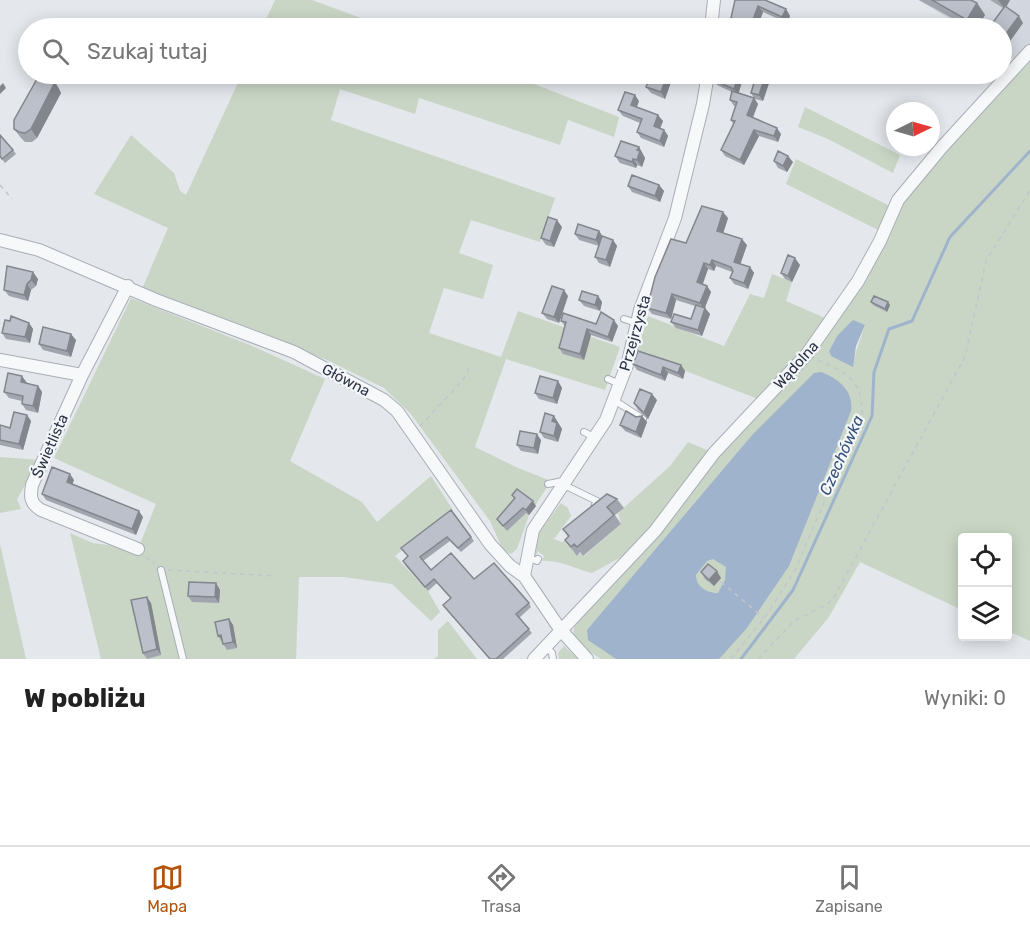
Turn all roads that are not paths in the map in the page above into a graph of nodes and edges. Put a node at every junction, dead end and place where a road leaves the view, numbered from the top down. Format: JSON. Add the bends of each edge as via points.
{"nodes":[{"id":1,"x":714,"y":0,"type":"edge"},
{"id":2,"x":712,"y":18,"type":"edge"},
{"id":3,"x":1030,"y":51,"type":"edge"},
{"id":4,"x":1012,"y":71,"type":"edge"},
{"id":5,"x":706,"y":84,"type":"edge"},
{"id":6,"x":1000,"y":84,"type":"edge"},
{"id":7,"x":0,"y":240,"type":"edge"},
{"id":8,"x":128,"y":286,"type":"junction"},
{"id":9,"x":624,"y":319,"type":"dead end"},
{"id":10,"x":637,"y":323,"type":"junction"},
{"id":11,"x":0,"y":360,"type":"edge"},
{"id":12,"x":82,"y":375,"type":"junction"},
{"id":13,"x":609,"y":402,"type":"junction"},
{"id":14,"x":643,"y":419,"type":"edge"},
{"id":15,"x":565,"y":482,"type":"junction"},
{"id":16,"x":548,"y":484,"type":"dead end"},
{"id":17,"x":590,"y":510,"type":"edge"},
{"id":18,"x":138,"y":549,"type":"road end"},
{"id":19,"x":161,"y":570,"type":"road end"},
{"id":20,"x":524,"y":576,"type":"junction"},
{"id":21,"x":560,"y":629,"type":"junction"},
{"id":22,"x":545,"y":645,"type":"junction"},
{"id":23,"x":183,"y":659,"type":"edge"},
{"id":24,"x":534,"y":659,"type":"edge"},
{"id":25,"x":553,"y":659,"type":"edge"},
{"id":26,"x":587,"y":659,"type":"edge"}],
"edges":[{"from":1,"to":2,"type":"street"},
{"from":3,"to":4,"type":"street","name":"Wądolna"},
{"from":5,"to":10,"type":"street","name":"Przejrzysta","via":[[675,218]]},
{"from":6,"to":21,"type":"street","name":"Wądolna","via":[[898,200],[858,281],[807,354],[714,453],[655,531]]},
{"from":7,"to":8,"type":"street","name":"Główna","via":[[39,250]]},
{"from":8,"to":12,"type":"street","name":"Świetlista"},
{"from":8,"to":20,"type":"street","name":"Główna","via":[[294,352],[384,400],[397,411],[490,544]]},
{"from":9,"to":10,"type":"lane"},
{"from":10,"to":13,"type":"street","name":"Przejrzysta","via":[[628,362],[614,381]]},
{"from":11,"to":12,"type":"street"},
{"from":12,"to":18,"type":"street","name":"Świetlista","via":[[30,497],[41,510]]},
{"from":13,"to":14,"type":"lane"},
{"from":13,"to":15,"type":"street","name":"Przejrzysta"},
{"from":15,"to":16,"type":"lane"},
{"from":15,"to":17,"type":"lane","via":[[599,502]]},
{"from":15,"to":20,"type":"street","name":"Przejrzysta","via":[[533,530],[532,558]]},
{"from":19,"to":23,"type":"lane"},
{"from":20,"to":21,"type":"street","name":"Główna"},
{"from":21,"to":22,"type":"street","name":"Wądolna"},
{"from":21,"to":26,"type":"street","name":"Główna"},
{"from":22,"to":24,"type":"street","name":"Wądolna"},
{"from":22,"to":25,"type":"lane"}]}
